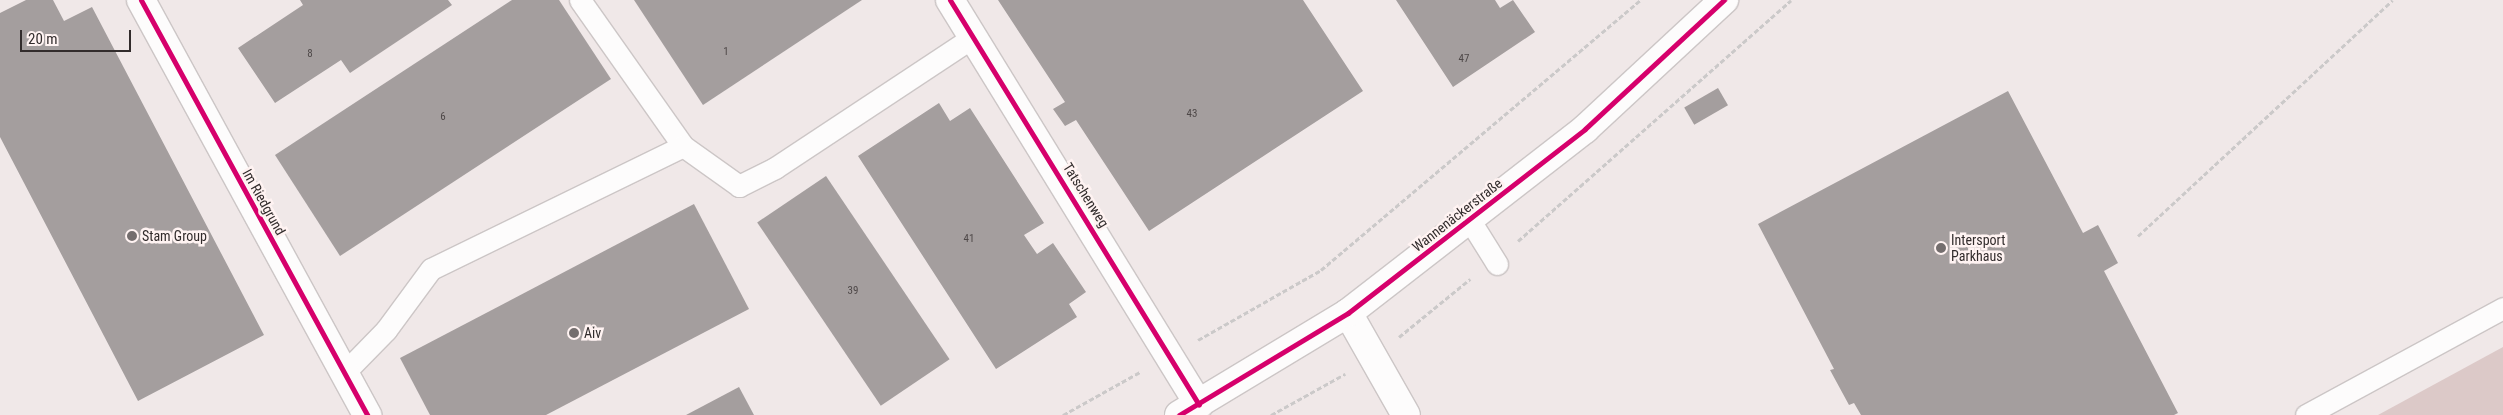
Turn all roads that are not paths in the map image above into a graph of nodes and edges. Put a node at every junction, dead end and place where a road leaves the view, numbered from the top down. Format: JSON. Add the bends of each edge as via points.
{"nodes":[{"id":1,"x":141,"y":0,"type":"edge"},
{"id":2,"x":580,"y":0,"type":"edge"},
{"id":3,"x":950,"y":0,"type":"edge"},
{"id":4,"x":1724,"y":0,"type":"edge"},
{"id":5,"x":974,"y":37,"type":"junction"},
{"id":6,"x":683,"y":146,"type":"junction"},
{"id":7,"x":1469,"y":219,"type":"junction"},
{"id":8,"x":1496,"y":262,"type":"road end"},
{"id":9,"x":2503,"y":308,"type":"edge"},
{"id":10,"x":1348,"y":314,"type":"junction"},
{"id":11,"x":344,"y":372,"type":"junction"},
{"id":12,"x":1189,"y":410,"type":"edge"},
{"id":13,"x":367,"y":415,"type":"edge"},
{"id":14,"x":1406,"y":415,"type":"edge"},
{"id":15,"x":2306,"y":415,"type":"edge"}],
"edges":[{"from":1,"to":11,"type":"street","name":"Im Riedgrund"},
{"from":2,"to":6,"type":"lane"},
{"from":3,"to":5,"type":"street","name":"Tatschenweg"},
{"from":4,"to":7,"type":"street","name":"Wannenäckerstraße","via":[[1586,129]]},
{"from":5,"to":6,"type":"lane","via":[[776,168],[739,186]]},
{"from":5,"to":12,"type":"street","name":"Tatschenweg","via":[[1172,355]]},
{"from":6,"to":11,"type":"lane","via":[[432,269],[386,330]]},
{"from":7,"to":8,"type":"lane"},
{"from":7,"to":10,"type":"street","name":"Wannenäckerstraße"},
{"from":9,"to":15,"type":"lane"},
{"from":10,"to":12,"type":"street","name":"Wannenäckerstraße"},
{"from":10,"to":14,"type":"street"},
{"from":11,"to":13,"type":"street","name":"Im Riedgrund"}]}
